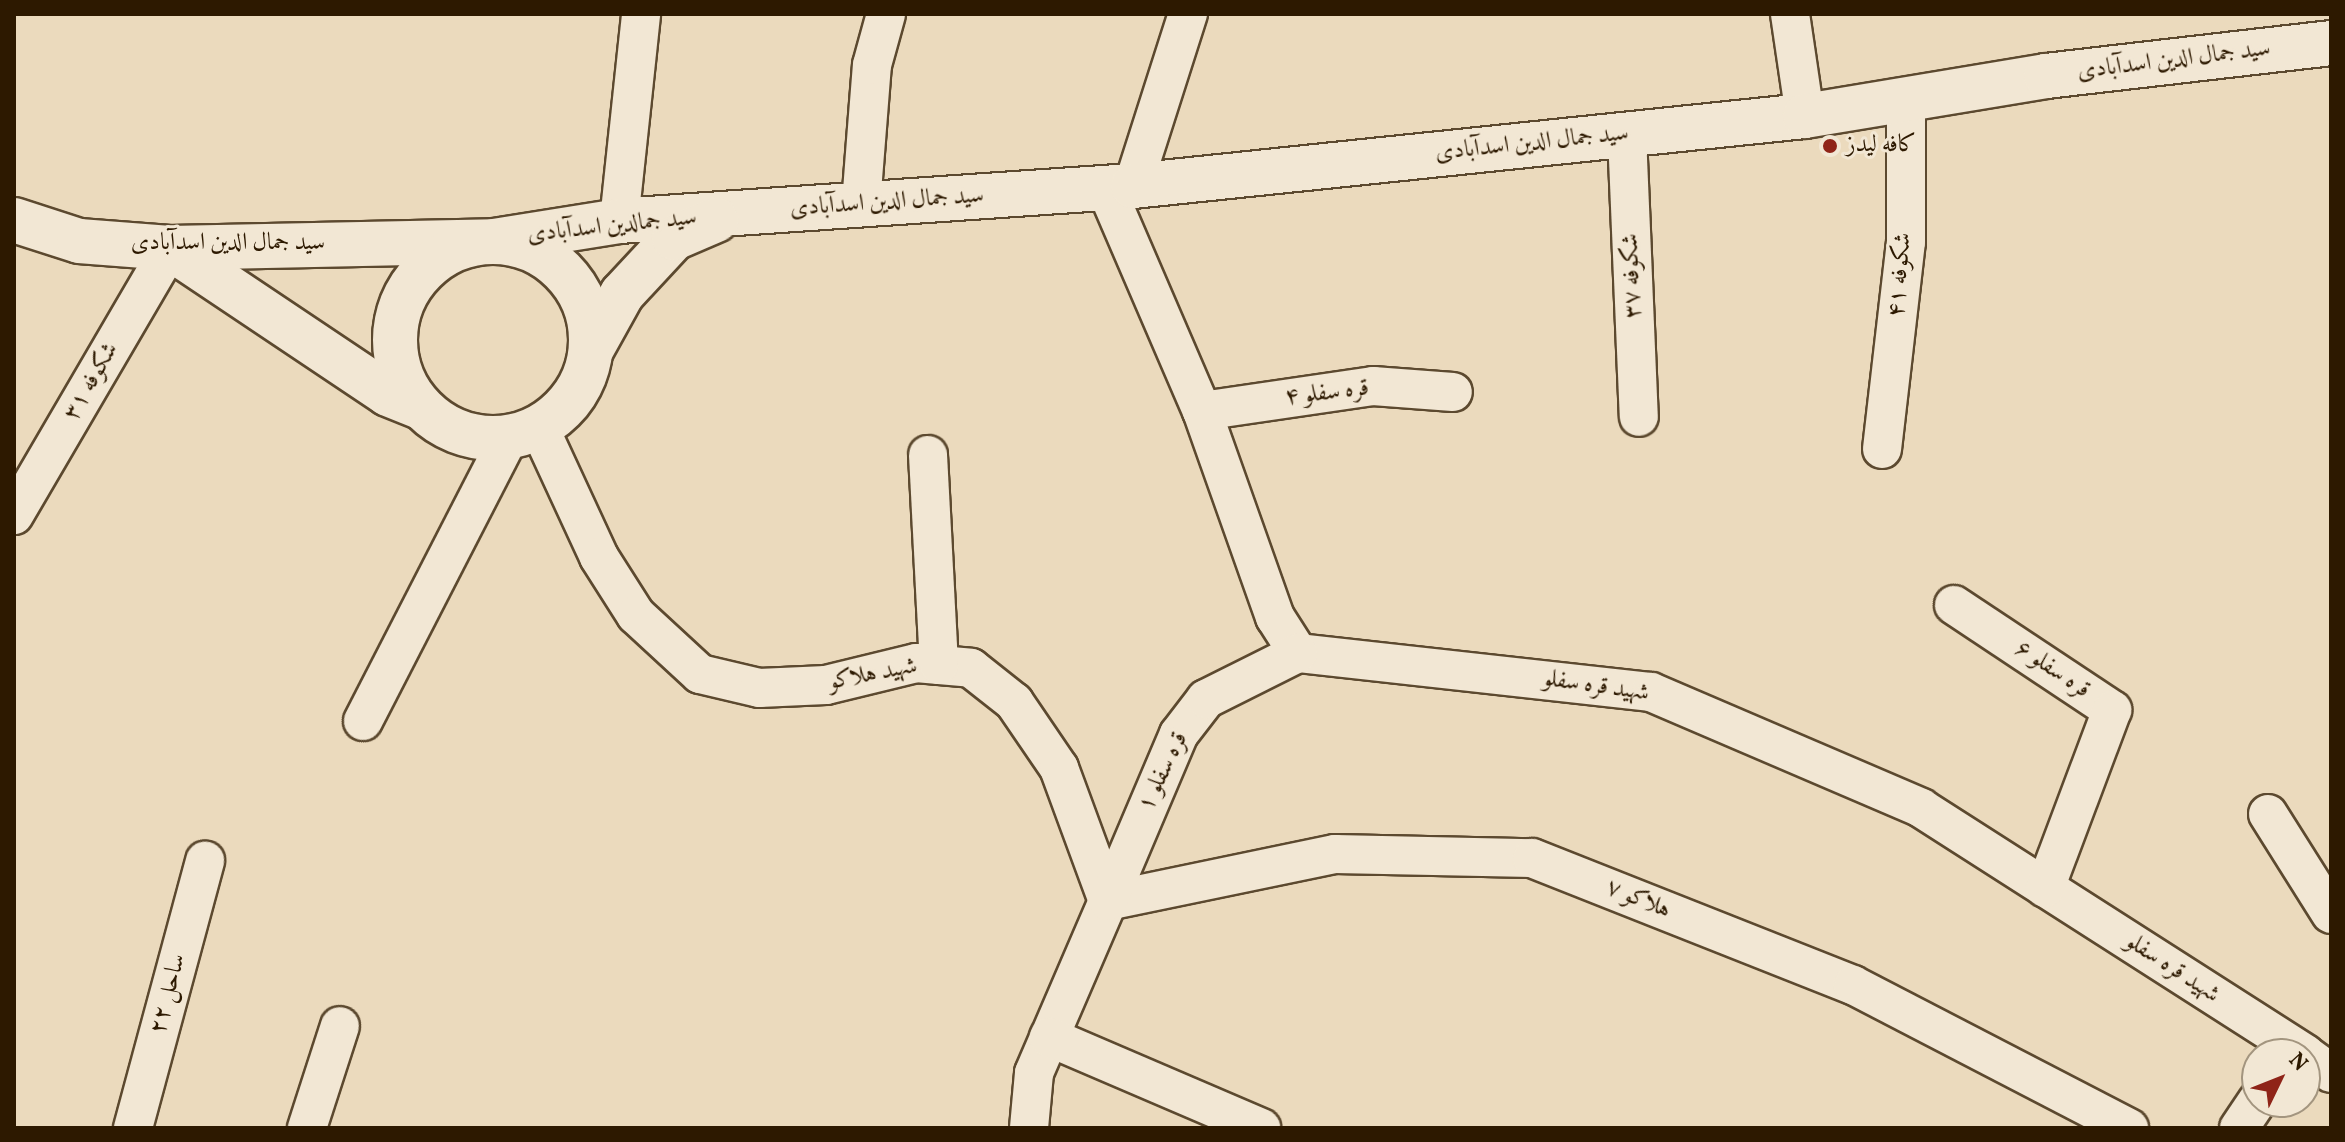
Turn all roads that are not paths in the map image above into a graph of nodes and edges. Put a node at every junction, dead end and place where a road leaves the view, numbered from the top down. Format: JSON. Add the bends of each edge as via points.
{"nodes":[{"id":1,"x":641,"y":14,"type":"edge"},
{"id":2,"x":886,"y":14,"type":"edge"},
{"id":3,"x":1188,"y":14,"type":"edge"},
{"id":4,"x":1790,"y":14,"type":"edge"},
{"id":5,"x":2331,"y":43,"type":"edge"},
{"id":6,"x":1906,"y":100,"type":"junction"},
{"id":7,"x":1805,"y":116,"type":"junction"},
{"id":8,"x":1627,"y":135,"type":"junction"},
{"id":9,"x":1119,"y":186,"type":"junction"},
{"id":10,"x":861,"y":204,"type":"junction"},
{"id":11,"x":729,"y":215,"type":"junction"},
{"id":12,"x":14,"y":220,"type":"edge"},
{"id":13,"x":619,"y":221,"type":"junction"},
{"id":14,"x":494,"y":241,"type":"junction"},
{"id":15,"x":170,"y":248,"type":"junction"},
{"id":16,"x":591,"y":350,"type":"junction"},
{"id":17,"x":1453,"y":392,"type":"dead end"},
{"id":18,"x":421,"y":407,"type":"junction"},
{"id":19,"x":1202,"y":411,"type":"junction"},
{"id":20,"x":1639,"y":417,"type":"dead end"},
{"id":21,"x":524,"y":432,"type":"junction"},
{"id":22,"x":1882,"y":449,"type":"dead end"},
{"id":23,"x":928,"y":455,"type":"dead end"},
{"id":24,"x":14,"y":515,"type":"edge"},
{"id":25,"x":1954,"y":605,"type":"dead end"},
{"id":26,"x":1298,"y":653,"type":"junction"},
{"id":27,"x":939,"y":665,"type":"junction"},
{"id":28,"x":363,"y":721,"type":"dead end"},
{"id":29,"x":2268,"y":814,"type":"dead end"},
{"id":30,"x":205,"y":861,"type":"dead end"},
{"id":31,"x":2045,"y":888,"type":"junction"},
{"id":32,"x":1108,"y":901,"type":"junction"},
{"id":33,"x":2331,"y":914,"type":"edge"},
{"id":34,"x":340,"y":1026,"type":"dead end"},
{"id":35,"x":1049,"y":1037,"type":"junction"},
{"id":36,"x":2276,"y":1038,"type":"edge"},
{"id":37,"x":133,"y":1128,"type":"edge"},
{"id":38,"x":307,"y":1128,"type":"edge"},
{"id":39,"x":1029,"y":1128,"type":"edge"},
{"id":40,"x":1261,"y":1128,"type":"edge"},
{"id":41,"x":2129,"y":1128,"type":"edge"}],
"edges":[{"from":1,"to":13,"type":"street"},
{"from":2,"to":10,"type":"street","via":[[872,65]]},
{"from":3,"to":9,"type":"street"},
{"from":4,"to":7,"type":"street"},
{"from":5,"to":6,"type":"main road","name":"سید جمال الدین اسدآبادی","via":[[2046,76]]},
{"from":6,"to":7,"type":"main road","name":"سید جمال الدین اسدآبادی"},
{"from":6,"to":22,"type":"street","name":"شکوفه ۴۱","via":[[1906,242]]},
{"from":7,"to":8,"type":"main road","name":"سید جمال الدین اسدآبادی"},
{"from":8,"to":9,"type":"main road","name":"سید جمال الدین اسدآبادی"},
{"from":8,"to":20,"type":"street","name":"شکوفه ۳۷"},
{"from":9,"to":10,"type":"main road","name":"سید جمال الدین اسدآبادی"},
{"from":9,"to":19,"type":"street"},
{"from":10,"to":11,"type":"main road","name":"سید جمال الدین اسدآبادی"},
{"from":11,"to":13,"type":"main road","name":"سید جمالدین اسدآبادی"},
{"from":11,"to":16,"type":"main road","via":[[674,238],[622,294]]},
{"from":12,"to":15,"type":"main road","name":"سید جمال الدین اسدآبادی","via":[[79,241]]},
{"from":13,"to":14,"type":"main road","name":"سید جمالدین اسدآبادی"},
{"from":14,"to":15,"type":"main road","name":"سید جمال الدین اسدآبادی"},
{"from":14,"to":16,"type":"main road","via":[[526,247],[562,271],[589,317]]},
{"from":14,"to":18,"type":"main road","via":[[461,246],[433,261],[411,285],[397,315],[395,348],[403,380]]},
{"from":15,"to":18,"type":"main road","via":[[388,394]]},
{"from":15,"to":24,"type":"street","name":"شکوفه ۳۱"},
{"from":16,"to":21,"type":"main road","via":[[583,381],[565,408]]},
{"from":17,"to":19,"type":"street","name":"قره سفلو ۴","via":[[1373,386]]},
{"from":18,"to":21,"type":"main road","via":[[446,427],[477,437]]},
{"from":19,"to":26,"type":"street","via":[[1275,617]]},
{"from":21,"to":27,"type":"street","name":"شهید هلاکو","via":[[636,615],[700,674],[759,688],[826,685],[916,663]]},
{"from":21,"to":28,"type":"street"},
{"from":23,"to":27,"type":"street"},
{"from":25,"to":31,"type":"street","name":"قره سفلو ۶","via":[[2112,710]]},
{"from":26,"to":31,"type":"street","name":"شهید قره سفلو","via":[[1651,692],[1921,808]]},
{"from":26,"to":32,"type":"street","name":"قره سفلو ۱","via":[[1206,699],[1179,734]]},
{"from":27,"to":32,"type":"street","name":"شهید هلاکو","via":[[971,668],[1014,702],[1059,768]]},
{"from":29,"to":33,"type":"street"},
{"from":30,"to":37,"type":"street","name":"ساحل ۲۲"},
{"from":31,"to":36,"type":"street","name":"شهید قره سفلو"},
{"from":32,"to":35,"type":"street"},
{"from":32,"to":41,"type":"street","name":"هلاکو ۷","via":[[1335,854],[1532,858],[1853,985]]},
{"from":34,"to":38,"type":"street"},
{"from":35,"to":39,"type":"street","via":[[1034,1073]]},
{"from":35,"to":40,"type":"street"}]}
